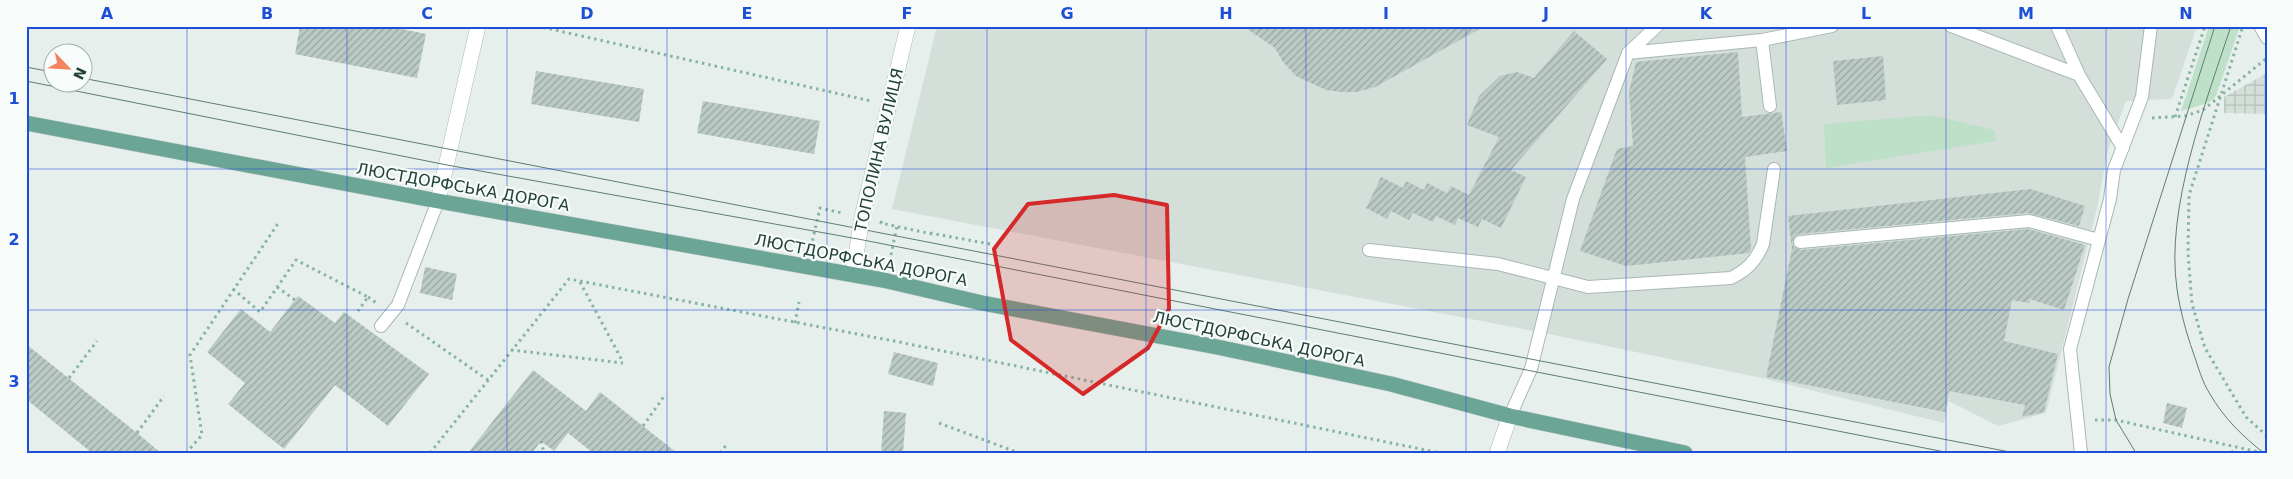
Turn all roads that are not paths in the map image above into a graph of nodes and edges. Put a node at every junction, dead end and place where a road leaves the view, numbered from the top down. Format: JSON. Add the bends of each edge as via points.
{"nodes":[{"id":1,"x":478,"y":26,"type":"edge"},
{"id":2,"x":908,"y":26,"type":"edge"},
{"id":3,"x":1657,"y":26,"type":"edge"},
{"id":4,"x":1832,"y":26,"type":"edge"},
{"id":5,"x":1951,"y":26,"type":"edge"},
{"id":6,"x":2057,"y":26,"type":"edge"},
{"id":7,"x":2260,"y":26,"type":"edge"},
{"id":8,"x":2150,"y":27,"type":"edge"},
{"id":9,"x":2267,"y":38,"type":"edge"},
{"id":10,"x":1762,"y":40,"type":"junction"},
{"id":11,"x":1628,"y":53,"type":"junction"},
{"id":12,"x":2079,"y":75,"type":"junction"},
{"id":13,"x":1770,"y":106,"type":"dead end"},
{"id":14,"x":26,"y":123,"type":"edge"},
{"id":15,"x":2123,"y":148,"type":"junction"},
{"id":16,"x":1774,"y":168,"type":"dead end"},
{"id":17,"x":438,"y":202,"type":"junction"},
{"id":18,"x":2099,"y":240,"type":"junction"},
{"id":19,"x":1800,"y":242,"type":"dead end"},
{"id":20,"x":1368,"y":250,"type":"dead end"},
{"id":21,"x":852,"y":274,"type":"junction"},
{"id":22,"x":1553,"y":278,"type":"junction"},
{"id":23,"x":381,"y":326,"type":"dead end"},
{"id":24,"x":1510,"y":416,"type":"junction"},
{"id":25,"x":1498,"y":453,"type":"edge"},
{"id":26,"x":1686,"y":453,"type":"edge"},
{"id":27,"x":2081,"y":453,"type":"edge"}],
"edges":[{"from":1,"to":17,"type":"street"},
{"from":2,"to":21,"type":"street","name":"ТОПОЛИНА ВУЛИЦЯ","via":[[862,217]]},
{"from":3,"to":11,"type":"lane"},
{"from":4,"to":10,"type":"lane"},
{"from":5,"to":12,"type":"lane"},
{"from":6,"to":12,"type":"lane"},
{"from":7,"to":9,"type":"lane"},
{"from":8,"to":15,"type":"lane","via":[[2142,97]]},
{"from":10,"to":11,"type":"lane"},
{"from":10,"to":13,"type":"lane"},
{"from":11,"to":22,"type":"lane","via":[[1573,199]]},
{"from":12,"to":15,"type":"lane"},
{"from":14,"to":17,"type":"main road","name":"ЛЮСТДОРФСЬКА ДОРОГА"},
{"from":15,"to":18,"type":"lane","via":[[2114,170]]},
{"from":16,"to":22,"type":"lane","via":[[1763,244],[1746,270],[1731,278],[1588,287]]},
{"from":17,"to":21,"type":"main road","name":"ЛЮСТДОРФСЬКА ДОРОГА"},
{"from":17,"to":23,"type":"lane","via":[[398,305]]},
{"from":18,"to":19,"type":"lane","via":[[2029,221]]},
{"from":18,"to":27,"type":"lane","via":[[2070,350]]},
{"from":20,"to":22,"type":"lane","via":[[1498,264]]},
{"from":21,"to":24,"type":"main road","name":"ЛЮСТДОРФСЬКА ДОРОГА","via":[[1382,382]]},
{"from":22,"to":24,"type":"lane","via":[[1531,370]]},
{"from":24,"to":25,"type":"street"},
{"from":24,"to":26,"type":"main road","name":"ЛЮСТДОРФСЬКА ДОРОГА"}]}
